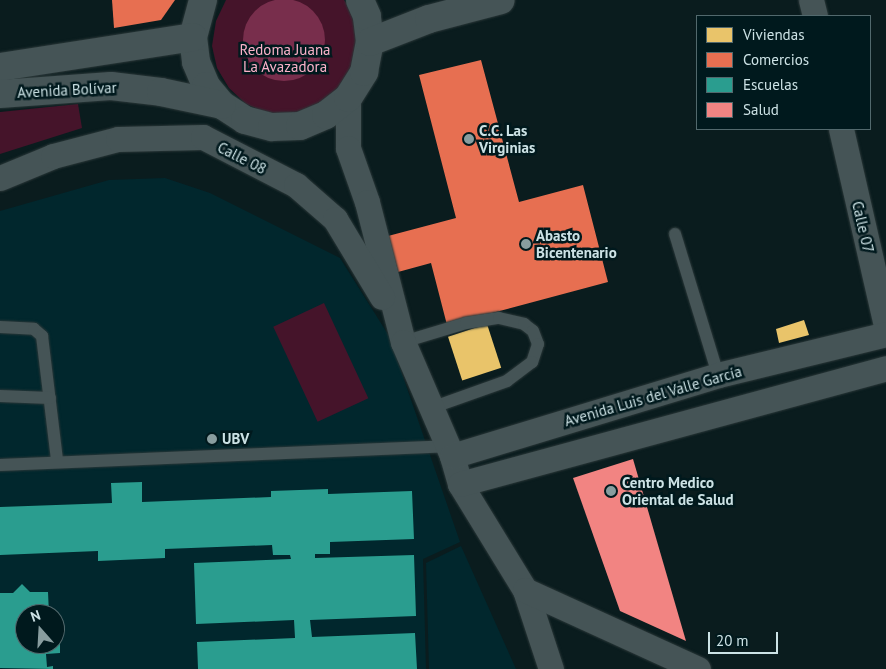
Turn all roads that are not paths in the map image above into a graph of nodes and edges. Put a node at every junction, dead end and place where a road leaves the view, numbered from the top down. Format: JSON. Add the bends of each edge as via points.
{"nodes":[{"id":1,"x":203,"y":0,"type":"edge"},
{"id":2,"x":360,"y":0,"type":"edge"},
{"id":3,"x":502,"y":0,"type":"edge"},
{"id":4,"x":811,"y":0,"type":"edge"},
{"id":5,"x":815,"y":15,"type":"edge"},
{"id":6,"x":193,"y":37,"type":"junction"},
{"id":7,"x":370,"y":42,"type":"junction"},
{"id":8,"x":0,"y":67,"type":"edge"},
{"id":9,"x":0,"y":94,"type":"edge"},
{"id":10,"x":348,"y":98,"type":"junction"},
{"id":11,"x":222,"y":105,"type":"junction"},
{"id":12,"x":841,"y":130,"type":"edge"},
{"id":13,"x":0,"y":178,"type":"edge"},
{"id":14,"x":676,"y":234,"type":"dead end"},
{"id":15,"x":886,"y":325,"type":"edge"},
{"id":16,"x":0,"y":327,"type":"edge"},
{"id":17,"x":886,"y":334,"type":"edge"},
{"id":18,"x":404,"y":342,"type":"junction"},
{"id":19,"x":886,"y":368,"type":"edge"},
{"id":20,"x":718,"y":375,"type":"junction"},
{"id":21,"x":0,"y":396,"type":"edge"},
{"id":22,"x":50,"y":398,"type":"junction"},
{"id":23,"x":431,"y":408,"type":"junction"},
{"id":24,"x":450,"y":451,"type":"junction"},
{"id":25,"x":56,"y":460,"type":"junction"},
{"id":26,"x":0,"y":464,"type":"edge"},
{"id":27,"x":460,"y":484,"type":"junction"},
{"id":28,"x":525,"y":590,"type":"junction"},
{"id":29,"x":551,"y":669,"type":"edge"},
{"id":30,"x":698,"y":669,"type":"edge"}],
"edges":[{"from":1,"to":6,"type":"street"},
{"from":2,"to":7,"type":"street","via":[[367,16]]},
{"from":3,"to":7,"type":"street","via":[[429,20]]},
{"from":4,"to":5,"type":"street"},
{"from":6,"to":8,"type":"street","name":"Avenida Bolívar"},
{"from":6,"to":11,"type":"street","via":[[196,62],[206,86]]},
{"from":7,"to":10,"type":"street","via":[[364,72]]},
{"from":9,"to":11,"type":"street","name":"Avenida Bolívar","via":[[111,86],[162,92]]},
{"from":10,"to":11,"type":"street","via":[[326,116],[300,126],[272,128],[245,120]]},
{"from":10,"to":18,"type":"street","via":[[348,148],[367,202]]},
{"from":12,"to":15,"type":"street","name":"Calle 07"},
{"from":13,"to":18,"type":"street","name":"Calle 08","via":[[53,156],[118,140],[203,138],[296,185],[335,219],[372,277]]},
{"from":14,"to":20,"type":"lane"},
{"from":16,"to":22,"type":"lane","via":[[34,329],[42,336]]},
{"from":17,"to":20,"type":"street","name":"Avenida Luis del Valle García"},
{"from":18,"to":23,"type":"street"},
{"from":18,"to":23,"type":"lane","via":[[466,323],[499,318],[524,324],[533,331],[538,344],[532,362],[507,381]]},
{"from":19,"to":27,"type":"street"},
{"from":20,"to":24,"type":"street","name":"Avenida Luis del Valle García"},
{"from":21,"to":22,"type":"lane"},
{"from":22,"to":25,"type":"lane"},
{"from":23,"to":24,"type":"street"},
{"from":24,"to":25,"type":"lane"},
{"from":24,"to":27,"type":"street"},
{"from":25,"to":26,"type":"lane"},
{"from":27,"to":28,"type":"street"},
{"from":28,"to":29,"type":"street"},
{"from":28,"to":30,"type":"street"}]}
